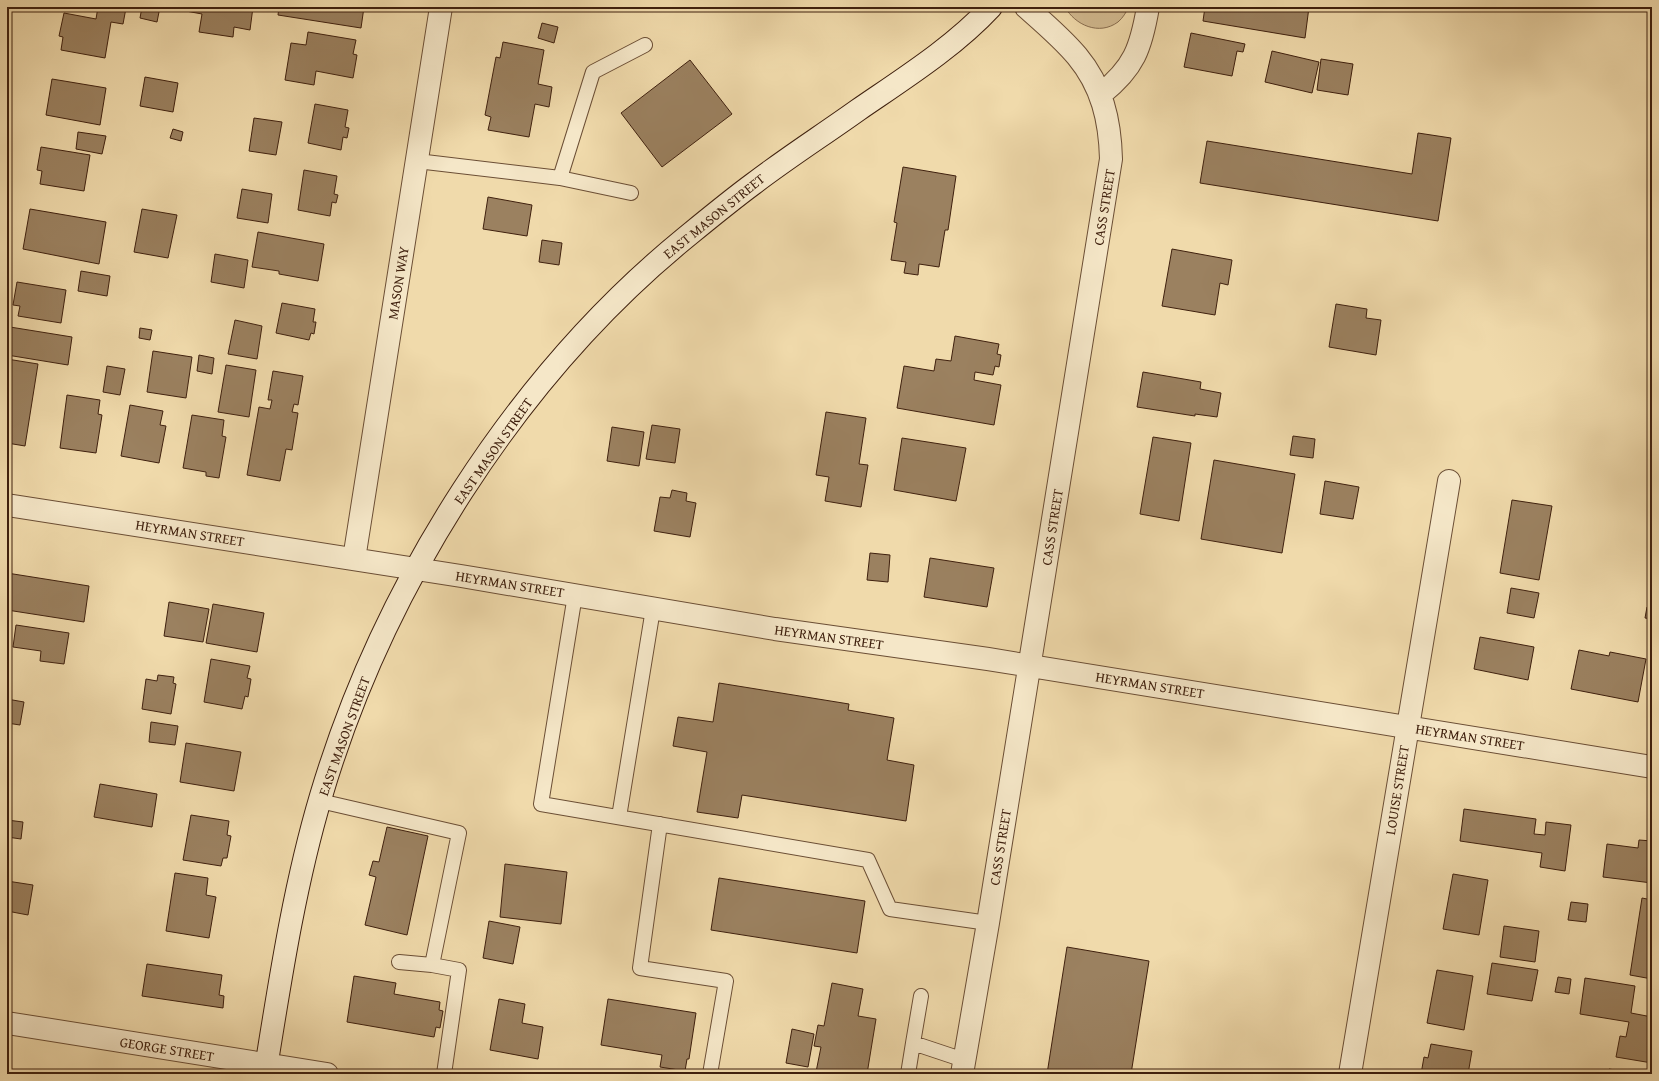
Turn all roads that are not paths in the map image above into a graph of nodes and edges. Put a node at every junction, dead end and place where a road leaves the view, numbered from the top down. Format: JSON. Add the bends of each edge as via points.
{"nodes":[{"id":1,"x":441,"y":7,"type":"edge"},
{"id":2,"x":991,"y":7,"type":"edge"},
{"id":3,"x":1026,"y":7,"type":"edge"},
{"id":4,"x":1148,"y":7,"type":"edge"},
{"id":5,"x":645,"y":45,"type":"dead end"},
{"id":6,"x":1101,"y":94,"type":"junction"},
{"id":7,"x":417,"y":161,"type":"junction"},
{"id":8,"x":560,"y":178,"type":"junction"},
{"id":9,"x":631,"y":193,"type":"dead end"},
{"id":10,"x":1448,"y":482,"type":"dead end"},
{"id":11,"x":7,"y":505,"type":"edge"},
{"id":12,"x":354,"y":559,"type":"junction"},
{"id":13,"x":416,"y":569,"type":"junction"},
{"id":14,"x":575,"y":595,"type":"junction"},
{"id":15,"x":653,"y":609,"type":"junction"},
{"id":16,"x":1029,"y":666,"type":"junction"},
{"id":17,"x":1408,"y":727,"type":"junction"},
{"id":18,"x":1652,"y":767,"type":"edge"},
{"id":19,"x":320,"y":801,"type":"junction"},
{"id":20,"x":619,"y":817,"type":"junction"},
{"id":21,"x":660,"y":824,"type":"junction"},
{"id":22,"x":988,"y":923,"type":"junction"},
{"id":23,"x":399,"y":962,"type":"dead end"},
{"id":24,"x":432,"y":965,"type":"junction"},
{"id":25,"x":921,"y":996,"type":"dead end"},
{"id":26,"x":7,"y":1023,"type":"edge"},
{"id":27,"x":913,"y":1043,"type":"junction"},
{"id":28,"x":963,"y":1067,"type":"edge"},
{"id":29,"x":266,"y":1069,"type":"edge"},
{"id":30,"x":327,"y":1074,"type":"edge"},
{"id":31,"x":444,"y":1074,"type":"edge"},
{"id":32,"x":710,"y":1074,"type":"edge"},
{"id":33,"x":908,"y":1074,"type":"edge"},
{"id":34,"x":1350,"y":1074,"type":"edge"}],
"edges":[{"from":1,"to":7,"type":"street","name":"MASON WAY"},
{"from":2,"to":13,"type":"street","name":"EAST MASON STREET","via":[[927,63],[754,182],[629,289],[571,348],[519,412],[470,479]]},
{"from":3,"to":6,"type":"street","name":"CASS STREET","via":[[1076,55],[1091,74]]},
{"from":4,"to":6,"type":"street","via":[[1140,44],[1133,58],[1121,77]]},
{"from":5,"to":8,"type":"lane","via":[[593,72]]},
{"from":6,"to":16,"type":"street","name":"CASS STREET","via":[[1111,139],[1111,159]]},
{"from":7,"to":8,"type":"lane"},
{"from":7,"to":12,"type":"street","name":"MASON WAY"},
{"from":8,"to":9,"type":"lane"},
{"from":10,"to":17,"type":"street","name":"LOUISE STREET"},
{"from":11,"to":12,"type":"street","name":"HEYRMAN STREET"},
{"from":12,"to":13,"type":"street","name":"HEYRMAN STREET"},
{"from":13,"to":14,"type":"street","name":"HEYRMAN STREET"},
{"from":13,"to":19,"type":"street","name":"EAST MASON STREET","via":[[389,622],[348,717]]},
{"from":14,"to":15,"type":"street","name":"HEYRMAN STREET"},
{"from":14,"to":20,"type":"lane","via":[[541,804]]},
{"from":15,"to":16,"type":"street","name":"HEYRMAN STREET"},
{"from":15,"to":20,"type":"lane"},
{"from":16,"to":17,"type":"street","name":"HEYRMAN STREET"},
{"from":16,"to":22,"type":"street","name":"CASS STREET"},
{"from":17,"to":18,"type":"street","name":"HEYRMAN STREET"},
{"from":17,"to":34,"type":"street","name":"LOUISE STREET"},
{"from":19,"to":24,"type":"lane","via":[[459,833]]},
{"from":19,"to":29,"type":"street","name":"EAST MASON STREET","via":[[300,877]]},
{"from":20,"to":21,"type":"lane"},
{"from":21,"to":22,"type":"lane","via":[[868,860],[890,908]]},
{"from":21,"to":32,"type":"lane","via":[[640,968],[726,981]]},
{"from":22,"to":28,"type":"street","name":"CASS STREET"},
{"from":23,"to":24,"type":"lane"},
{"from":24,"to":31,"type":"lane","via":[[459,970]]},
{"from":25,"to":27,"type":"lane"},
{"from":26,"to":29,"type":"street","name":"GEORGE STREET"},
{"from":27,"to":28,"type":"lane"},
{"from":27,"to":33,"type":"lane"},
{"from":29,"to":30,"type":"street","name":"GEORGE STREET"}]}
